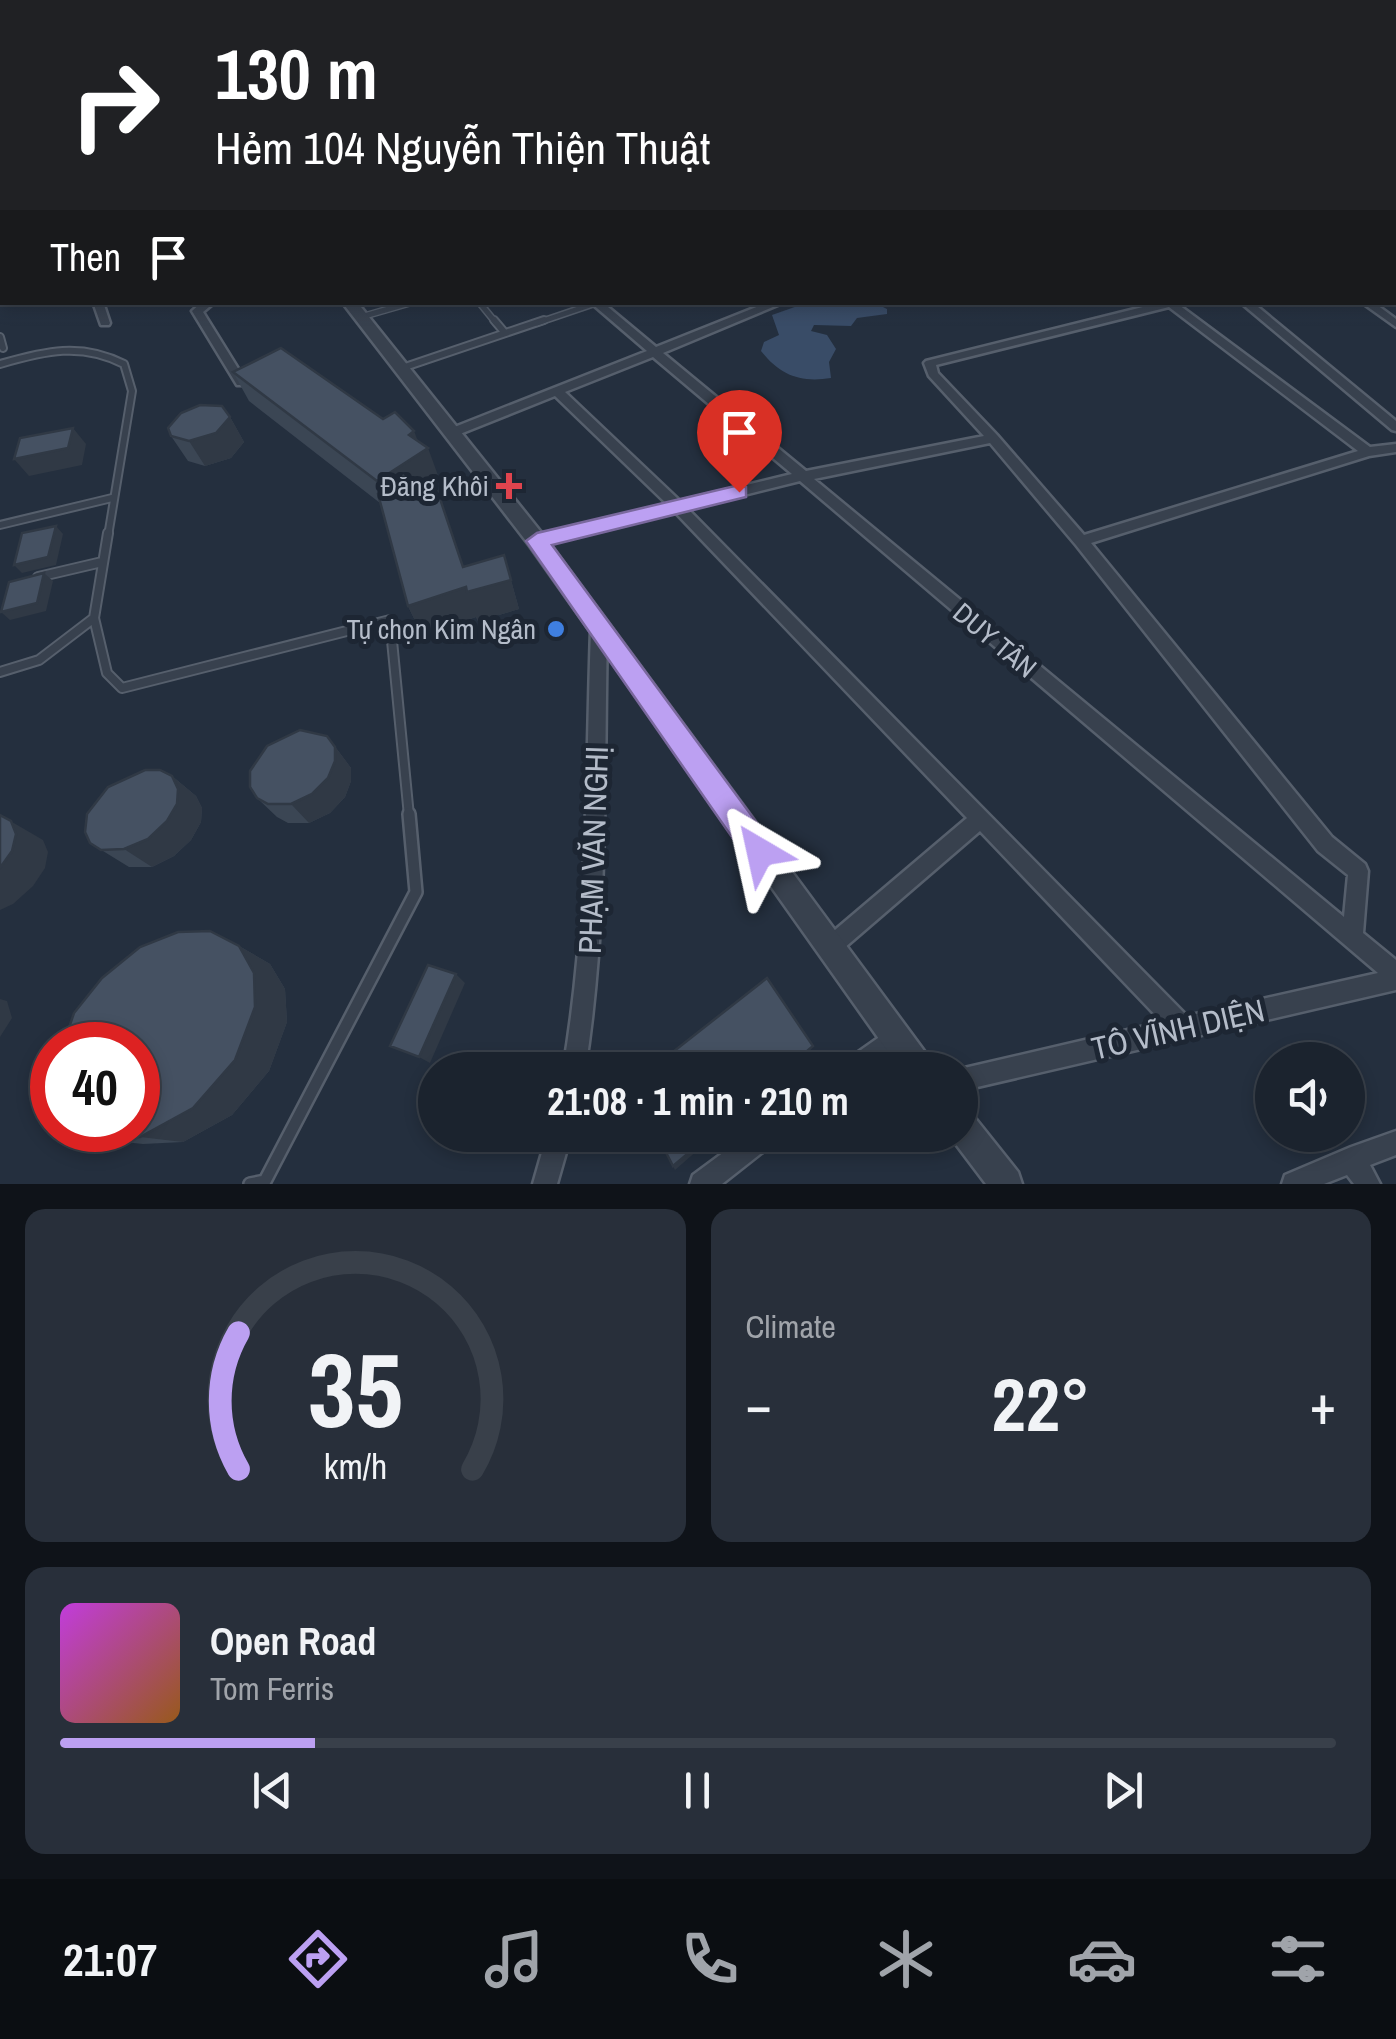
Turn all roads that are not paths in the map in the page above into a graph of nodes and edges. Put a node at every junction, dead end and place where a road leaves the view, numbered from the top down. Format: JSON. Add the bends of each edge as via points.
{"nodes":[{"id":1,"x":99,"y":305,"type":"edge"},
{"id":2,"x":206,"y":305,"type":"edge"},
{"id":3,"x":392,"y":305,"type":"edge"},
{"id":4,"x":481,"y":305,"type":"edge"},
{"id":5,"x":589,"y":305,"type":"edge"},
{"id":6,"x":597,"y":305,"type":"edge"},
{"id":7,"x":772,"y":305,"type":"edge"},
{"id":8,"x":1161,"y":305,"type":"edge"},
{"id":9,"x":1172,"y":305,"type":"edge"},
{"id":10,"x":1248,"y":305,"type":"edge"},
{"id":11,"x":1370,"y":305,"type":"edge"},
{"id":12,"x":355,"y":310,"type":"edge"},
{"id":13,"x":106,"y":323,"type":"dead end"},
{"id":14,"x":1396,"y":324,"type":"edge"},
{"id":15,"x":505,"y":334,"type":"junction"},
{"id":16,"x":0,"y":338,"type":"edge"},
{"id":17,"x":3,"y":348,"type":"dead end"},
{"id":18,"x":650,"y":351,"type":"junction"},
{"id":19,"x":0,"y":364,"type":"edge"},
{"id":20,"x":402,"y":368,"type":"junction"},
{"id":21,"x":241,"y":384,"type":"edge"},
{"id":22,"x":556,"y":390,"type":"junction"},
{"id":23,"x":1396,"y":426,"type":"edge"},
{"id":24,"x":451,"y":434,"type":"junction"},
{"id":25,"x":993,"y":438,"type":"junction"},
{"id":26,"x":1396,"y":448,"type":"edge"},
{"id":27,"x":1368,"y":452,"type":"junction"},
{"id":28,"x":800,"y":477,"type":"junction"},
{"id":29,"x":112,"y":498,"type":"junction"},
{"id":30,"x":678,"y":506,"type":"junction"},
{"id":31,"x":0,"y":525,"type":"edge"},
{"id":32,"x":1082,"y":540,"type":"junction"},
{"id":33,"x":537,"y":541,"type":"junction"},
{"id":34,"x":102,"y":562,"type":"junction"},
{"id":35,"x":34,"y":578,"type":"edge"},
{"id":36,"x":94,"y":618,"type":"junction"},
{"id":37,"x":599,"y":629,"type":"junction"},
{"id":38,"x":0,"y":672,"type":"edge"},
{"id":39,"x":980,"y":819,"type":"junction"},
{"id":40,"x":1352,"y":937,"type":"junction"},
{"id":41,"x":830,"y":948,"type":"junction"},
{"id":42,"x":1396,"y":976,"type":"edge"},
{"id":43,"x":1183,"y":1028,"type":"junction"},
{"id":44,"x":895,"y":1038,"type":"junction"},
{"id":45,"x":577,"y":1052,"type":"edge"},
{"id":46,"x":876,"y":1052,"type":"edge"},
{"id":47,"x":906,"y":1052,"type":"edge"},
{"id":48,"x":978,"y":1076,"type":"edge"},
{"id":49,"x":1396,"y":1144,"type":"edge"},
{"id":50,"x":978,"y":1147,"type":"edge"},
{"id":51,"x":554,"y":1152,"type":"edge"},
{"id":52,"x":744,"y":1152,"type":"edge"},
{"id":53,"x":1352,"y":1158,"type":"junction"},
{"id":54,"x":265,"y":1182,"type":"edge"},
{"id":55,"x":250,"y":1184,"type":"edge"},
{"id":56,"x":545,"y":1184,"type":"edge"},
{"id":57,"x":702,"y":1184,"type":"edge"},
{"id":58,"x":1006,"y":1184,"type":"edge"},
{"id":59,"x":1294,"y":1184,"type":"edge"},
{"id":60,"x":1368,"y":1184,"type":"edge"}],
"edges":[{"from":1,"to":13,"type":"street"},
{"from":2,"to":21,"type":"street","via":[[198,312]]},
{"from":3,"to":12,"type":"lane"},
{"from":4,"to":15,"type":"lane"},
{"from":5,"to":15,"type":"lane"},
{"from":6,"to":18,"type":"street","name":"DUY TÂN"},
{"from":7,"to":18,"type":"street"},
{"from":8,"to":25,"type":"street","via":[[930,362],[933,374]]},
{"from":9,"to":27,"type":"street"},
{"from":10,"to":23,"type":"street"},
{"from":11,"to":14,"type":"street"},
{"from":12,"to":20,"type":"street"},
{"from":15,"to":20,"type":"lane"},
{"from":16,"to":17,"type":"lane"},
{"from":18,"to":22,"type":"street"},
{"from":18,"to":28,"type":"street","name":"DUY TÂN"},
{"from":19,"to":29,"type":"lane","via":[[57,349],[100,350],[124,364],[132,391]]},
{"from":20,"to":24,"type":"street"},
{"from":22,"to":24,"type":"street"},
{"from":22,"to":30,"type":"street"},
{"from":24,"to":33,"type":"street"},
{"from":25,"to":28,"type":"street"},
{"from":25,"to":32,"type":"street"},
{"from":26,"to":27,"type":"street"},
{"from":27,"to":32,"type":"street"},
{"from":28,"to":30,"type":"street"},
{"from":28,"to":40,"type":"street","name":"DUY TÂN"},
{"from":29,"to":31,"type":"lane"},
{"from":29,"to":34,"type":"lane"},
{"from":30,"to":33,"type":"street"},
{"from":30,"to":39,"type":"street"},
{"from":32,"to":40,"type":"street","via":[[1326,844],[1358,871]]},
{"from":33,"to":37,"type":"street"},
{"from":34,"to":35,"type":"lane"},
{"from":34,"to":36,"type":"lane"},
{"from":36,"to":38,"type":"lane","via":[[39,660]]},
{"from":36,"to":54,"type":"lane","via":[[107,673],[122,688],[390,620],[416,892]]},
{"from":37,"to":41,"type":"street"},
{"from":37,"to":45,"type":"street","name":"PHẠM VĂN NGHỊ","via":[[596,891]]},
{"from":39,"to":41,"type":"street"},
{"from":39,"to":43,"type":"street"},
{"from":40,"to":42,"type":"street","name":"DUY TÂN"},
{"from":41,"to":44,"type":"street"},
{"from":42,"to":43,"type":"street","name":"TÔ VĨNH DIỆN"},
{"from":43,"to":48,"type":"street","name":"TÔ VĨNH DIỆN"},
{"from":44,"to":46,"type":"street"},
{"from":44,"to":47,"type":"street"},
{"from":49,"to":53,"type":"street"},
{"from":50,"to":58,"type":"street"},
{"from":51,"to":56,"type":"street"},
{"from":52,"to":57,"type":"street"},
{"from":53,"to":59,"type":"street"},
{"from":53,"to":60,"type":"street"},
{"from":54,"to":55,"type":"lane"}]}
